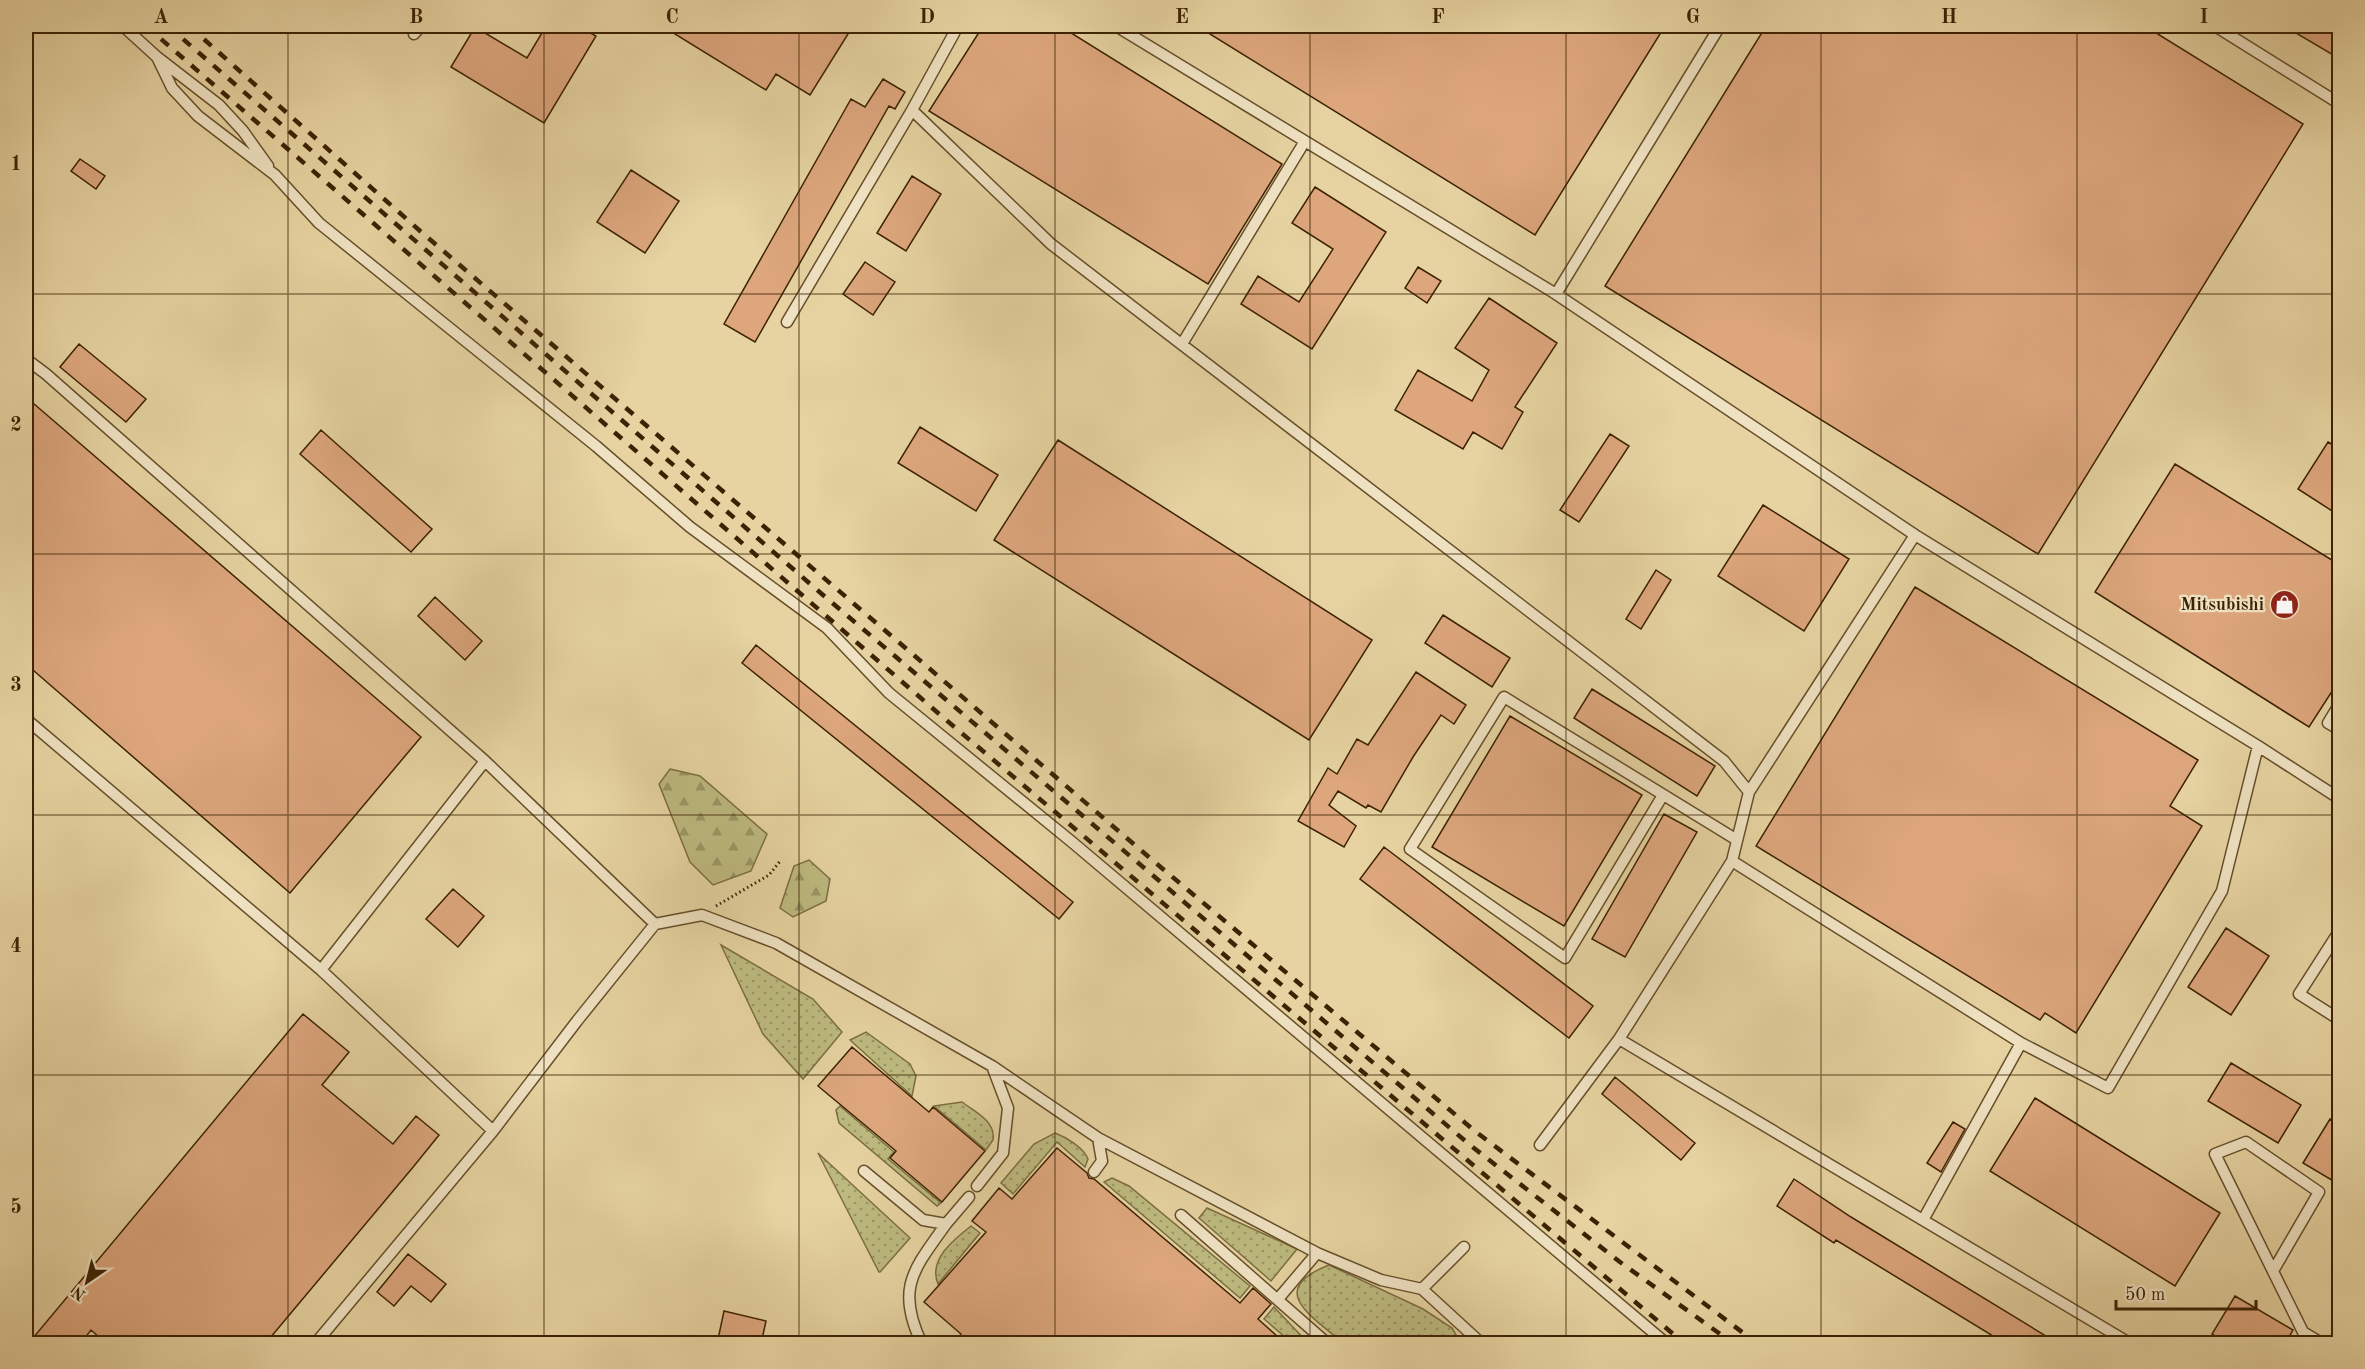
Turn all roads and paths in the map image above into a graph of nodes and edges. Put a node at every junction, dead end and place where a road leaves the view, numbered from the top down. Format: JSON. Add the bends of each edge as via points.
{"nodes":[{"id":1,"x":123,"y":26,"type":"edge"},
{"id":2,"x":958,"y":26,"type":"edge"},
{"id":3,"x":1116,"y":26,"type":"edge"},
{"id":4,"x":1720,"y":26,"type":"edge"},
{"id":5,"x":2215,"y":26,"type":"edge"},
{"id":6,"x":157,"y":57,"type":"junction"},
{"id":7,"x":2340,"y":104,"type":"edge"},
{"id":8,"x":912,"y":110,"type":"junction"},
{"id":9,"x":1305,"y":141,"type":"junction"},
{"id":10,"x":275,"y":176,"type":"junction"},
{"id":11,"x":1556,"y":294,"type":"junction"},
{"id":12,"x":787,"y":322,"type":"dead end"},
{"id":13,"x":1182,"y":344,"type":"junction"},
{"id":14,"x":26,"y":359,"type":"edge"},
{"id":15,"x":1916,"y":535,"type":"junction"},
{"id":16,"x":2340,"y":703,"type":"edge"},
{"id":17,"x":26,"y":719,"type":"edge"},
{"id":18,"x":2340,"y":730,"type":"edge"},
{"id":19,"x":2258,"y":746,"type":"junction"},
{"id":20,"x":485,"y":761,"type":"junction"},
{"id":21,"x":1749,"y":792,"type":"junction"},
{"id":22,"x":1663,"y":795,"type":"junction"},
{"id":23,"x":2340,"y":799,"type":"edge"},
{"id":24,"x":1737,"y":840,"type":"junction"},
{"id":25,"x":781,"y":860,"type":"dead end"},
{"id":26,"x":1732,"y":861,"type":"junction"},
{"id":27,"x":714,"y":920,"type":"junction"},
{"id":28,"x":655,"y":924,"type":"junction"},
{"id":29,"x":2340,"y":930,"type":"edge"},
{"id":30,"x":321,"y":970,"type":"junction"},
{"id":31,"x":2340,"y":1020,"type":"edge"},
{"id":32,"x":1619,"y":1039,"type":"junction"},
{"id":33,"x":2021,"y":1043,"type":"junction"},
{"id":34,"x":992,"y":1066,"type":"junction"},
{"id":35,"x":493,"y":1131,"type":"junction"},
{"id":36,"x":1098,"y":1138,"type":"junction"},
{"id":37,"x":1540,"y":1145,"type":"dead end"},
{"id":38,"x":864,"y":1170,"type":"dead end"},
{"id":39,"x":1094,"y":1172,"type":"dead end"},
{"id":40,"x":977,"y":1186,"type":"dead end"},
{"id":41,"x":969,"y":1197,"type":"dead end"},
{"id":42,"x":1181,"y":1215,"type":"dead end"},
{"id":43,"x":1923,"y":1220,"type":"junction"},
{"id":44,"x":946,"y":1224,"type":"junction"},
{"id":45,"x":1464,"y":1247,"type":"dead end"},
{"id":46,"x":1317,"y":1253,"type":"junction"},
{"id":47,"x":2273,"y":1271,"type":"junction"},
{"id":48,"x":1422,"y":1289,"type":"junction"},
{"id":49,"x":1278,"y":1299,"type":"junction"},
{"id":50,"x":315,"y":1344,"type":"edge"},
{"id":51,"x":922,"y":1344,"type":"edge"},
{"id":52,"x":1328,"y":1344,"type":"edge"},
{"id":53,"x":1482,"y":1344,"type":"edge"},
{"id":54,"x":1667,"y":1344,"type":"edge"},
{"id":55,"x":2131,"y":1344,"type":"edge"},
{"id":56,"x":2323,"y":1344,"type":"edge"}],
"edges":[{"from":1,"to":6,"type":"lane"},
{"from":2,"to":8,"type":"lane"},
{"from":3,"to":9,"type":"lane"},
{"from":4,"to":11,"type":"lane"},
{"from":5,"to":7,"type":"lane"},
{"from":6,"to":10,"type":"lane","via":[[219,105]]},
{"from":6,"to":10,"type":"lane","via":[[172,88],[198,116]]},
{"from":8,"to":12,"type":"lane"},
{"from":8,"to":13,"type":"lane","via":[[1051,244]]},
{"from":9,"to":11,"type":"lane"},
{"from":9,"to":13,"type":"lane"},
{"from":10,"to":54,"type":"lane","via":[[319,224],[596,446],[690,527],[827,628],[889,693]]},
{"from":11,"to":15,"type":"lane"},
{"from":13,"to":21,"type":"lane","via":[[1724,761]]},
{"from":14,"to":20,"type":"lane"},
{"from":15,"to":19,"type":"lane"},
{"from":15,"to":21,"type":"lane"},
{"from":16,"to":18,"type":"lane","via":[[2328,723]]},
{"from":17,"to":30,"type":"lane"},
{"from":19,"to":23,"type":"lane"},
{"from":19,"to":33,"type":"lane","via":[[2222,891],[2108,1088]]},
{"from":20,"to":28,"type":"lane"},
{"from":20,"to":30,"type":"lane"},
{"from":21,"to":24,"type":"lane"},
{"from":22,"to":22,"type":"lane","via":[[1504,697],[1410,849],[1565,958]]},
{"from":22,"to":24,"type":"lane"},
{"from":24,"to":26,"type":"lane"},
{"from":25,"to":27,"type":"path","via":[[769,875],[716,905]]},
{"from":26,"to":32,"type":"lane"},
{"from":26,"to":33,"type":"lane"},
{"from":27,"to":28,"type":"lane","via":[[702,915]]},
{"from":27,"to":34,"type":"lane","via":[[776,943]]},
{"from":28,"to":35,"type":"lane"},
{"from":29,"to":31,"type":"lane","via":[[2299,994]]},
{"from":30,"to":35,"type":"lane"},
{"from":32,"to":37,"type":"lane"},
{"from":32,"to":43,"type":"lane"},
{"from":33,"to":43,"type":"lane"},
{"from":34,"to":36,"type":"lane"},
{"from":34,"to":40,"type":"lane","via":[[1008,1107],[1003,1153]]},
{"from":35,"to":50,"type":"lane"},
{"from":36,"to":39,"type":"lane","via":[[1102,1161]]},
{"from":36,"to":46,"type":"lane"},
{"from":38,"to":44,"type":"lane","via":[[923,1220]]},
{"from":41,"to":44,"type":"lane"},
{"from":42,"to":49,"type":"lane"},
{"from":43,"to":55,"type":"lane"},
{"from":44,"to":51,"type":"lane","via":[[914,1268],[908,1291],[912,1324]]},
{"from":45,"to":48,"type":"lane"},
{"from":46,"to":48,"type":"lane","via":[[1381,1280]]},
{"from":46,"to":49,"type":"lane"},
{"from":47,"to":47,"type":"lane","via":[[2319,1192],[2246,1142],[2215,1154]]},
{"from":47,"to":56,"type":"lane","via":[[2303,1332]]},
{"from":48,"to":53,"type":"lane"},
{"from":49,"to":52,"type":"lane"}]}
